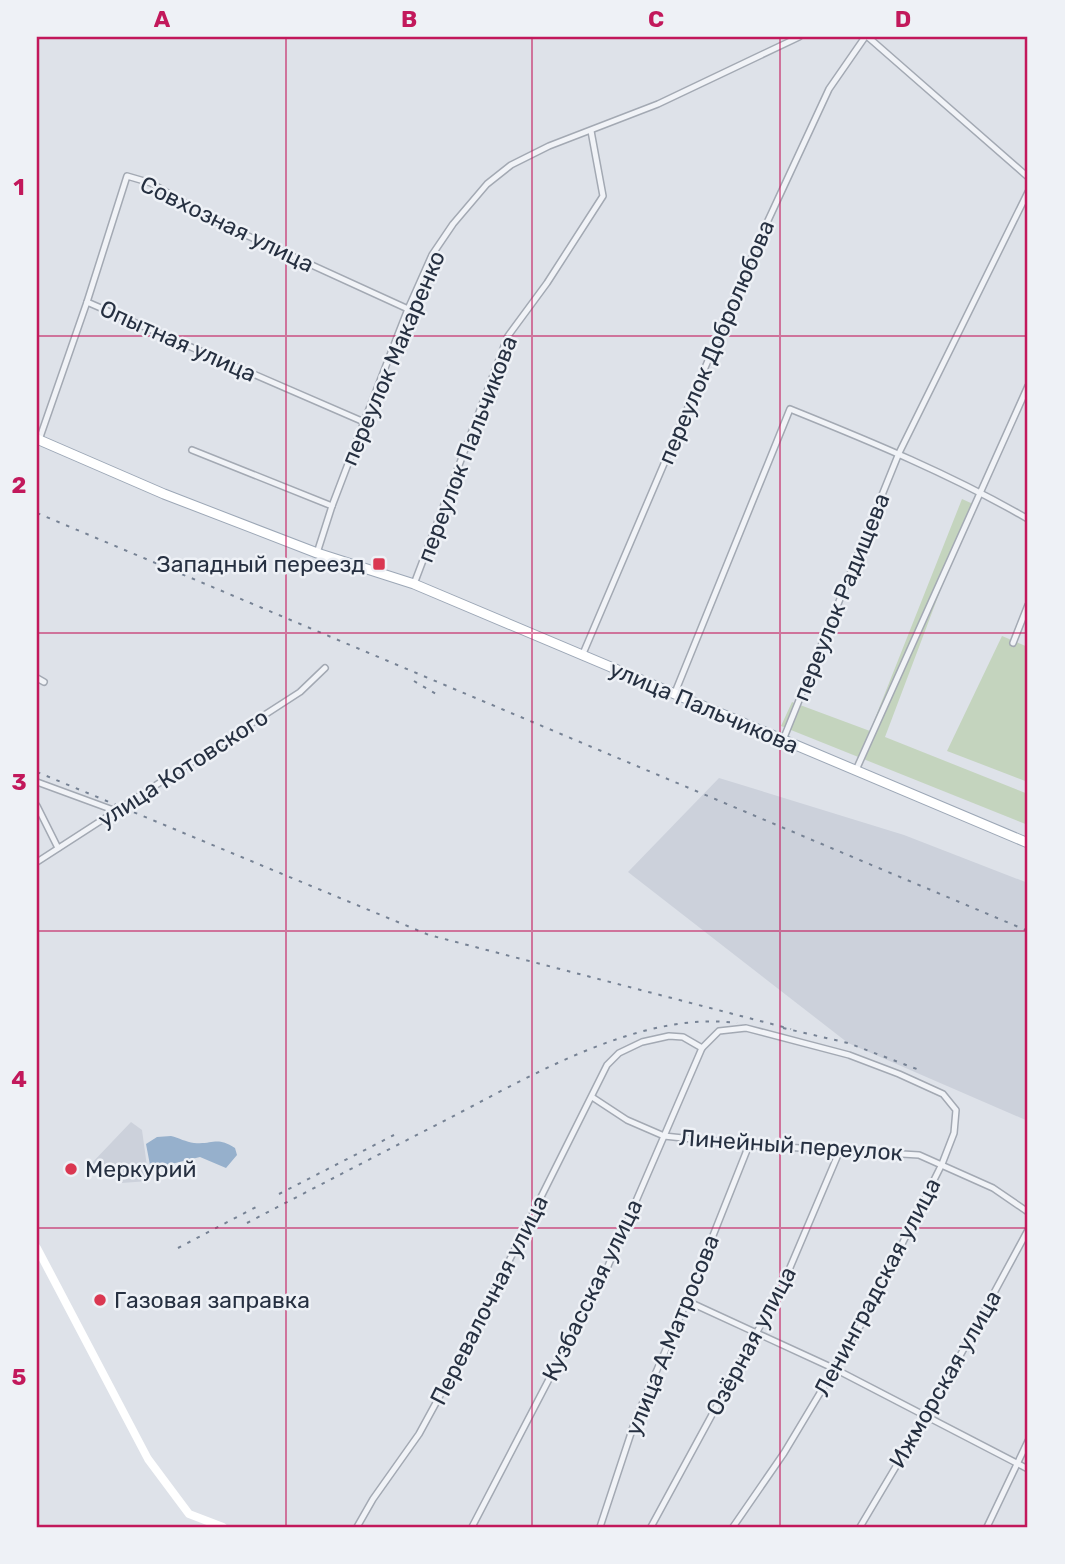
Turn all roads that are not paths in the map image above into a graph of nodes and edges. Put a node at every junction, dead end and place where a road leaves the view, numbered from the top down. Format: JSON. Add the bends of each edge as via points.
{"nodes":[{"id":1,"x":799,"y":37,"type":"edge"},
{"id":2,"x":867,"y":37,"type":"edge"},
{"id":3,"x":591,"y":131,"type":"junction"},
{"id":4,"x":1028,"y":177,"type":"edge"},
{"id":5,"x":1028,"y":192,"type":"edge"},
{"id":6,"x":87,"y":302,"type":"junction"},
{"id":7,"x":408,"y":309,"type":"junction"},
{"id":8,"x":1028,"y":386,"type":"edge"},
{"id":9,"x":364,"y":422,"type":"junction"},
{"id":10,"x":38,"y":440,"type":"edge"},
{"id":11,"x":192,"y":450,"type":"dead end"},
{"id":12,"x":899,"y":453,"type":"junction"},
{"id":13,"x":981,"y":492,"type":"junction"},
{"id":14,"x":332,"y":506,"type":"junction"},
{"id":15,"x":1028,"y":519,"type":"edge"},
{"id":16,"x":317,"y":553,"type":"junction"},
{"id":17,"x":414,"y":584,"type":"junction"},
{"id":18,"x":1028,"y":605,"type":"edge"},
{"id":19,"x":1013,"y":643,"type":"dead end"},
{"id":20,"x":582,"y":656,"type":"junction"},
{"id":21,"x":325,"y":668,"type":"dead end"},
{"id":22,"x":37,"y":678,"type":"edge"},
{"id":23,"x":44,"y":681,"type":"dead end"},
{"id":24,"x":674,"y":695,"type":"junction"},
{"id":25,"x":783,"y":740,"type":"junction"},
{"id":26,"x":856,"y":771,"type":"junction"},
{"id":27,"x":37,"y":782,"type":"edge"},
{"id":28,"x":37,"y":806,"type":"edge"},
{"id":29,"x":116,"y":811,"type":"junction"},
{"id":30,"x":1028,"y":843,"type":"edge"},
{"id":31,"x":58,"y":848,"type":"junction"},
{"id":32,"x":37,"y":862,"type":"edge"},
{"id":33,"x":702,"y":1048,"type":"junction"},
{"id":34,"x":592,"y":1097,"type":"junction"},
{"id":35,"x":664,"y":1136,"type":"junction"},
{"id":36,"x":749,"y":1145,"type":"junction"},
{"id":37,"x":840,"y":1150,"type":"junction"},
{"id":38,"x":943,"y":1164,"type":"junction"},
{"id":39,"x":1028,"y":1212,"type":"edge"},
{"id":40,"x":1028,"y":1230,"type":"edge"},
{"id":41,"x":37,"y":1248,"type":"edge"},
{"id":42,"x":687,"y":1301,"type":"junction"},
{"id":43,"x":757,"y":1332,"type":"junction"},
{"id":44,"x":835,"y":1369,"type":"junction"},
{"id":45,"x":926,"y":1416,"type":"junction"},
{"id":46,"x":1028,"y":1441,"type":"edge"},
{"id":47,"x":1017,"y":1464,"type":"junction"},
{"id":48,"x":1028,"y":1469,"type":"edge"},
{"id":49,"x":223,"y":1527,"type":"edge"},
{"id":50,"x":357,"y":1527,"type":"edge"},
{"id":51,"x":472,"y":1527,"type":"edge"},
{"id":52,"x":600,"y":1527,"type":"edge"},
{"id":53,"x":652,"y":1527,"type":"edge"},
{"id":54,"x":733,"y":1527,"type":"edge"},
{"id":55,"x":860,"y":1527,"type":"edge"},
{"id":56,"x":987,"y":1527,"type":"edge"}],
"edges":[{"from":1,"to":3,"type":"street","name":"переулок Макаренко"},
{"from":2,"to":4,"type":"street"},
{"from":2,"to":20,"type":"street","name":"переулок Добролюбова","via":[[830,89],[765,227]]},
{"from":3,"to":7,"type":"street","name":"переулок Макаренко","via":[[521,160],[487,184],[432,255]]},
{"from":3,"to":17,"type":"street","name":"переулок Пальчикова","via":[[603,196],[508,336]]},
{"from":5,"to":12,"type":"street","name":"переулок Радищева"},
{"from":6,"to":7,"type":"street","name":"Совхозная улица","via":[[127,176],[151,183],[211,219]]},
{"from":6,"to":9,"type":"street","name":"Опытная улица"},
{"from":6,"to":10,"type":"street","name":"Опытная улица"},
{"from":7,"to":9,"type":"street","name":"переулок Макаренко"},
{"from":8,"to":13,"type":"street"},
{"from":9,"to":14,"type":"street","name":"переулок Макаренко"},
{"from":10,"to":16,"type":"main road","name":"улица Пальчикова"},
{"from":11,"to":14,"type":"street"},
{"from":12,"to":13,"type":"street"},
{"from":12,"to":24,"type":"street","via":[[790,409]]},
{"from":12,"to":25,"type":"street","name":"переулок Радищева"},
{"from":13,"to":15,"type":"street"},
{"from":13,"to":26,"type":"street"},
{"from":14,"to":16,"type":"street","name":"переулок Макаренко"},
{"from":16,"to":17,"type":"main road","name":"улица Пальчикова"},
{"from":17,"to":20,"type":"main road","name":"улица Пальчикова"},
{"from":18,"to":19,"type":"street"},
{"from":20,"to":24,"type":"main road","name":"улица Пальчикова"},
{"from":21,"to":29,"type":"street","name":"улица Котовского","via":[[300,692]]},
{"from":22,"to":23,"type":"street"},
{"from":24,"to":25,"type":"main road","name":"улица Пальчикова"},
{"from":25,"to":26,"type":"main road","name":"улица Пальчикова"},
{"from":26,"to":30,"type":"main road","name":"улица Пальчикова"},
{"from":27,"to":29,"type":"street"},
{"from":28,"to":31,"type":"street"},
{"from":29,"to":31,"type":"street","name":"улица Котовского"},
{"from":31,"to":32,"type":"street","name":"улица Котовского"},
{"from":33,"to":34,"type":"street","name":"Перевалочная улица","via":[[683,1037],[642,1042],[607,1065]]},
{"from":33,"to":35,"type":"street","name":"Кузбасская улица"},
{"from":33,"to":38,"type":"street","name":"Ленинградская улица","via":[[719,1031],[746,1028],[849,1055],[943,1094],[956,1110]]},
{"from":34,"to":35,"type":"street","name":"Линейный переулок","via":[[627,1120]]},
{"from":34,"to":50,"type":"street","name":"Перевалочная улица","via":[[419,1434]]},
{"from":35,"to":36,"type":"street","name":"Линейный переулок"},
{"from":35,"to":51,"type":"street","name":"Кузбасская улица","via":[[608,1266]]},
{"from":36,"to":37,"type":"street","name":"Линейный переулок"},
{"from":36,"to":42,"type":"street","name":"улица А.Матросова"},
{"from":37,"to":38,"type":"street","name":"Линейный переулок","via":[[919,1155]]},
{"from":37,"to":43,"type":"street","name":"Озёрная улица","via":[[783,1284]]},
{"from":38,"to":39,"type":"street","name":"Линейный переулок","via":[[993,1188]]},
{"from":38,"to":44,"type":"street","name":"Ленинградская улица"},
{"from":40,"to":45,"type":"street","name":"Ижморская улица"},
{"from":41,"to":49,"type":"main road","via":[[148,1459],[189,1514]]},
{"from":42,"to":43,"type":"street"},
{"from":42,"to":52,"type":"street","name":"улица А.Матросова","via":[[636,1418]]},
{"from":43,"to":44,"type":"street"},
{"from":43,"to":53,"type":"street","name":"Озёрная улица"},
{"from":44,"to":45,"type":"street"},
{"from":44,"to":54,"type":"street","name":"Ленинградская улица"},
{"from":45,"to":47,"type":"street"},
{"from":45,"to":55,"type":"street","name":"Ижморская улица"},
{"from":46,"to":47,"type":"street"},
{"from":47,"to":48,"type":"street"},
{"from":47,"to":56,"type":"street"}]}
